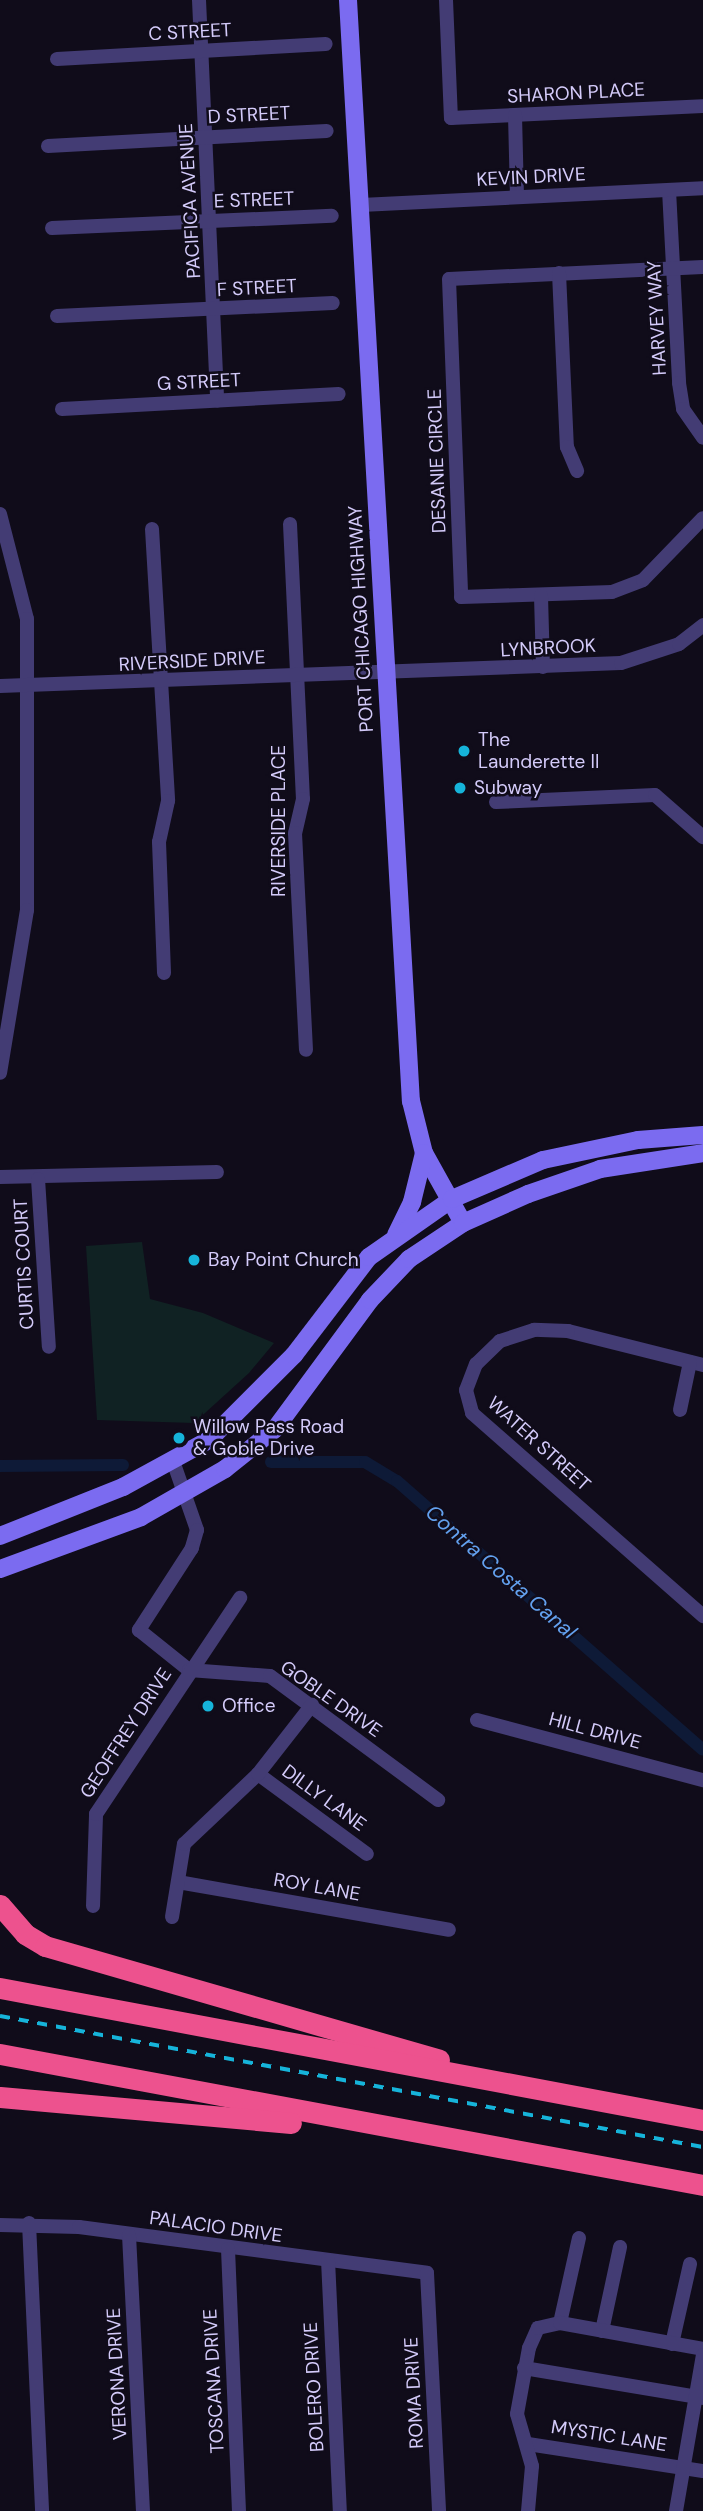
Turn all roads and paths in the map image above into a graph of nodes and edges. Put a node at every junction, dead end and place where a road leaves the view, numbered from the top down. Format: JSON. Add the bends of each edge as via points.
{"nodes":[{"id":1,"x":200,"y":0,"type":"edge"},
{"id":2,"x":348,"y":0,"type":"edge"},
{"id":3,"x":446,"y":0,"type":"edge"},
{"id":4,"x":326,"y":44,"type":"dead end"},
{"id":5,"x":203,"y":51,"type":"junction"},
{"id":6,"x":58,"y":59,"type":"dead end"},
{"id":7,"x":703,"y":106,"type":"edge"},
{"id":8,"x":515,"y":116,"type":"junction"},
{"id":9,"x":327,"y":131,"type":"dead end"},
{"id":10,"x":205,"y":136,"type":"junction"},
{"id":11,"x":48,"y":146,"type":"dead end"},
{"id":12,"x":703,"y":188,"type":"edge"},
{"id":13,"x":669,"y":190,"type":"junction"},
{"id":14,"x":517,"y":197,"type":"junction"},
{"id":15,"x":360,"y":205,"type":"junction"},
{"id":16,"x":332,"y":216,"type":"dead end"},
{"id":17,"x":210,"y":221,"type":"junction"},
{"id":18,"x":52,"y":228,"type":"dead end"},
{"id":19,"x":703,"y":267,"type":"edge"},
{"id":20,"x":674,"y":268,"type":"junction"},
{"id":21,"x":559,"y":273,"type":"junction"},
{"id":22,"x":333,"y":303,"type":"dead end"},
{"id":23,"x":214,"y":309,"type":"junction"},
{"id":24,"x":57,"y":316,"type":"dead end"},
{"id":25,"x":339,"y":394,"type":"dead end"},
{"id":26,"x":217,"y":401,"type":"junction"},
{"id":27,"x":62,"y":409,"type":"dead end"},
{"id":28,"x":703,"y":438,"type":"edge"},
{"id":29,"x":577,"y":471,"type":"dead end"},
{"id":30,"x":0,"y":514,"type":"edge"},
{"id":31,"x":703,"y":518,"type":"edge"},
{"id":32,"x":290,"y":524,"type":"dead end"},
{"id":33,"x":152,"y":529,"type":"dead end"},
{"id":34,"x":541,"y":596,"type":"junction"},
{"id":35,"x":703,"y":625,"type":"edge"},
{"id":36,"x":542,"y":667,"type":"junction"},
{"id":37,"x":385,"y":671,"type":"junction"},
{"id":38,"x":295,"y":676,"type":"junction"},
{"id":39,"x":161,"y":683,"type":"junction"},
{"id":40,"x":0,"y":686,"type":"edge"},
{"id":41,"x":26,"y":686,"type":"junction"},
{"id":42,"x":496,"y":802,"type":"dead end"},
{"id":43,"x":703,"y":837,"type":"edge"},
{"id":44,"x":164,"y":973,"type":"dead end"},
{"id":45,"x":306,"y":1050,"type":"dead end"},
{"id":46,"x":0,"y":1073,"type":"edge"},
{"id":47,"x":703,"y":1135,"type":"edge"},
{"id":48,"x":424,"y":1153,"type":"junction"},
{"id":49,"x":703,"y":1153,"type":"edge"},
{"id":50,"x":217,"y":1172,"type":"dead end"},
{"id":51,"x":0,"y":1177,"type":"edge"},
{"id":52,"x":38,"y":1179,"type":"junction"},
{"id":53,"x":452,"y":1199,"type":"junction"},
{"id":54,"x":463,"y":1223,"type":"junction"},
{"id":55,"x":394,"y":1238,"type":"junction"},
{"id":56,"x":49,"y":1347,"type":"dead end"},
{"id":57,"x":697,"y":1363,"type":"edge"},
{"id":58,"x":680,"y":1410,"type":"dead end"},
{"id":59,"x":173,"y":1461,"type":"junction"},
{"id":60,"x":184,"y":1495,"type":"junction"},
{"id":61,"x":0,"y":1536,"type":"edge"},
{"id":62,"x":0,"y":1569,"type":"edge"},
{"id":63,"x":240,"y":1598,"type":"dead end"},
{"id":64,"x":703,"y":1615,"type":"edge"},
{"id":65,"x":189,"y":1670,"type":"junction"},
{"id":66,"x":312,"y":1705,"type":"junction"},
{"id":67,"x":477,"y":1720,"type":"dead end"},
{"id":68,"x":258,"y":1774,"type":"junction"},
{"id":69,"x":703,"y":1780,"type":"edge"},
{"id":70,"x":438,"y":1800,"type":"dead end"},
{"id":71,"x":367,"y":1854,"type":"dead end"},
{"id":72,"x":178,"y":1882,"type":"junction"},
{"id":73,"x":0,"y":1905,"type":"edge"},
{"id":74,"x":93,"y":1906,"type":"dead end"},
{"id":75,"x":172,"y":1917,"type":"dead end"},
{"id":76,"x":449,"y":1930,"type":"dead end"},
{"id":77,"x":0,"y":1988,"type":"edge"},
{"id":78,"x":0,"y":2053,"type":"edge"},
{"id":79,"x":483,"y":2077,"type":"junction"},
{"id":80,"x":0,"y":2097,"type":"edge"},
{"id":81,"x":339,"y":2120,"type":"junction"},
{"id":82,"x":703,"y":2120,"type":"edge"},
{"id":83,"x":703,"y":2185,"type":"edge"},
{"id":84,"x":29,"y":2223,"type":"junction"},
{"id":85,"x":0,"y":2225,"type":"edge"},
{"id":86,"x":129,"y":2235,"type":"junction"},
{"id":87,"x":579,"y":2238,"type":"dead end"},
{"id":88,"x":620,"y":2247,"type":"dead end"},
{"id":89,"x":228,"y":2249,"type":"junction"},
{"id":90,"x":328,"y":2260,"type":"junction"},
{"id":91,"x":690,"y":2264,"type":"dead end"},
{"id":92,"x":427,"y":2273,"type":"joint"},
{"id":93,"x":560,"y":2323,"type":"junction"},
{"id":94,"x":602,"y":2331,"type":"junction"},
{"id":95,"x":672,"y":2344,"type":"junction"},
{"id":96,"x":703,"y":2349,"type":"edge"},
{"id":97,"x":703,"y":2355,"type":"edge"},
{"id":98,"x":524,"y":2368,"type":"junction"},
{"id":99,"x":699,"y":2397,"type":"edge"},
{"id":100,"x":528,"y":2444,"type":"junction"},
{"id":101,"x":683,"y":2468,"type":"junction"},
{"id":102,"x":703,"y":2471,"type":"edge"},
{"id":103,"x":41,"y":2511,"type":"edge"},
{"id":104,"x":143,"y":2511,"type":"edge"},
{"id":105,"x":239,"y":2511,"type":"edge"},
{"id":106,"x":340,"y":2511,"type":"edge"},
{"id":107,"x":439,"y":2511,"type":"edge"},
{"id":108,"x":528,"y":2511,"type":"edge"},
{"id":109,"x":676,"y":2511,"type":"edge"}],
"edges":[{"from":1,"to":5,"type":"street","name":"PACIFICA AVENUE"},
{"from":2,"to":15,"type":"main road","name":"PORT CHICAGO HIGHWAY"},
{"from":3,"to":8,"type":"street","name":"SHARON PLACE","via":[[452,118]]},
{"from":4,"to":5,"type":"street","name":"C STREET"},
{"from":5,"to":6,"type":"street","name":"C STREET"},
{"from":5,"to":10,"type":"street","name":"PACIFICA AVENUE"},
{"from":7,"to":8,"type":"street","name":"SHARON PLACE"},
{"from":8,"to":14,"type":"street"},
{"from":9,"to":10,"type":"street","name":"D STREET"},
{"from":10,"to":11,"type":"street","name":"D STREET"},
{"from":10,"to":17,"type":"street","name":"PACIFICA AVENUE"},
{"from":12,"to":13,"type":"street","name":"KEVIN DRIVE"},
{"from":13,"to":14,"type":"street","name":"KEVIN DRIVE"},
{"from":13,"to":20,"type":"street","name":"HARVEY WAY"},
{"from":14,"to":15,"type":"street","name":"KEVIN DRIVE"},
{"from":15,"to":37,"type":"main road","name":"PORT CHICAGO HIGHWAY"},
{"from":16,"to":17,"type":"street","name":"E STREET"},
{"from":17,"to":18,"type":"street","name":"E STREET"},
{"from":17,"to":23,"type":"street","name":"PACIFICA AVENUE"},
{"from":19,"to":20,"type":"street","name":"DESANIE CIRCLE"},
{"from":20,"to":21,"type":"street","name":"DESANIE CIRCLE"},
{"from":20,"to":28,"type":"street","name":"HARVEY WAY","via":[[683,409]]},
{"from":21,"to":29,"type":"street","via":[[567,447]]},
{"from":21,"to":34,"type":"street","name":"DESANIE CIRCLE","via":[[449,279],[461,597]]},
{"from":22,"to":23,"type":"street","name":"F STREET"},
{"from":23,"to":24,"type":"street","name":"F STREET"},
{"from":23,"to":26,"type":"street","name":"PACIFICA AVENUE"},
{"from":25,"to":26,"type":"street","name":"G STREET"},
{"from":26,"to":27,"type":"street","name":"G STREET"},
{"from":30,"to":41,"type":"street","via":[[27,619]]},
{"from":31,"to":34,"type":"street","name":"DESANIE CIRCLE","via":[[643,580],[612,592]]},
{"from":32,"to":38,"type":"street","name":"RIVERSIDE PLACE"},
{"from":33,"to":39,"type":"street"},
{"from":34,"to":36,"type":"street"},
{"from":35,"to":36,"type":"street","name":"LYNBROOK","via":[[679,644],[621,663]]},
{"from":36,"to":37,"type":"street","name":"LYNBROOK"},
{"from":37,"to":38,"type":"street","name":"RIVERSIDE DRIVE"},
{"from":37,"to":48,"type":"main road","name":"PORT CHICAGO HIGHWAY","via":[[404,1019],[411,1101]]},
{"from":38,"to":39,"type":"street","name":"RIVERSIDE DRIVE"},
{"from":38,"to":45,"type":"street","name":"RIVERSIDE PLACE","via":[[303,799],[295,833]]},
{"from":39,"to":41,"type":"street","name":"RIVERSIDE DRIVE"},
{"from":39,"to":44,"type":"street","via":[[168,801],[159,842]]},
{"from":40,"to":41,"type":"street","name":"RIVERSIDE DRIVE"},
{"from":41,"to":46,"type":"street","via":[[27,909]]},
{"from":42,"to":43,"type":"street","via":[[655,795]]},
{"from":47,"to":53,"type":"main road","via":[[638,1140],[543,1160]]},
{"from":48,"to":53,"type":"main road","name":"PORT CHICAGO HIGHWAY"},
{"from":48,"to":55,"type":"main road","via":[[412,1202]]},
{"from":49,"to":54,"type":"main road","via":[[600,1169]]},
{"from":50,"to":52,"type":"street"},
{"from":51,"to":52,"type":"street"},
{"from":52,"to":56,"type":"street","name":"CURTIS COURT"},
{"from":53,"to":54,"type":"main road","name":"PORT CHICAGO HIGHWAY"},
{"from":53,"to":55,"type":"main road"},
{"from":54,"to":60,"type":"main road","via":[[409,1259],[370,1300],[275,1429]]},
{"from":55,"to":59,"type":"main road","via":[[369,1258],[294,1355],[250,1402],[209,1440]]},
{"from":57,"to":58,"type":"street"},
{"from":57,"to":64,"type":"street","name":"WATER STREET","via":[[568,1331],[534,1330],[500,1341],[476,1364],[466,1390],[472,1413]]},
{"from":59,"to":60,"type":"street"},
{"from":59,"to":61,"type":"main road","via":[[123,1487]]},
{"from":60,"to":62,"type":"main road","via":[[141,1517]]},
{"from":60,"to":65,"type":"street","via":[[197,1530],[192,1548],[139,1630]]},
{"from":63,"to":65,"type":"street","name":"GEOFFREY DRIVE"},
{"from":65,"to":66,"type":"street","name":"GOBLE DRIVE","via":[[270,1676]]},
{"from":65,"to":74,"type":"street","name":"GEOFFREY DRIVE","via":[[96,1814]]},
{"from":66,"to":68,"type":"street"},
{"from":66,"to":70,"type":"street","name":"GOBLE DRIVE"},
{"from":67,"to":69,"type":"street","name":"HILL DRIVE"},
{"from":68,"to":71,"type":"street","name":"DILLY LANE"},
{"from":68,"to":72,"type":"street","via":[[184,1844]]},
{"from":72,"to":75,"type":"street"},
{"from":72,"to":76,"type":"street","name":"ROY LANE"},
{"from":73,"to":79,"type":"highway","via":[[25,1934],[45,1946],[408,2048]]},
{"from":77,"to":79,"type":"highway"},
{"from":78,"to":81,"type":"highway"},
{"from":79,"to":82,"type":"highway"},
{"from":80,"to":81,"type":"highway","via":[[289,2124]]},
{"from":81,"to":83,"type":"highway"},
{"from":84,"to":85,"type":"street","name":"PALACIO DRIVE"},
{"from":84,"to":86,"type":"street","name":"PALACIO DRIVE"},
{"from":84,"to":103,"type":"street"},
{"from":86,"to":89,"type":"street","name":"PALACIO DRIVE"},
{"from":86,"to":104,"type":"street","name":"VERONA DRIVE"},
{"from":87,"to":93,"type":"street"},
{"from":88,"to":94,"type":"street"},
{"from":89,"to":90,"type":"street","name":"PALACIO DRIVE"},
{"from":89,"to":105,"type":"street","name":"TOSCANA DRIVE"},
{"from":90,"to":92,"type":"street","name":"PALACIO DRIVE"},
{"from":90,"to":106,"type":"street","name":"BOLERO DRIVE"},
{"from":91,"to":95,"type":"street"},
{"from":92,"to":107,"type":"street","name":"ROMA DRIVE"},
{"from":93,"to":94,"type":"street"},
{"from":93,"to":98,"type":"street","via":[[538,2328]]},
{"from":94,"to":95,"type":"street"},
{"from":95,"to":96,"type":"street"},
{"from":97,"to":99,"type":"street"},
{"from":98,"to":99,"type":"street"},
{"from":98,"to":100,"type":"street","via":[[517,2414]]},
{"from":99,"to":101,"type":"street"},
{"from":100,"to":101,"type":"street","name":"MYSTIC LANE"},
{"from":100,"to":108,"type":"street"},
{"from":101,"to":102,"type":"street","name":"MYSTIC LANE"},
{"from":101,"to":109,"type":"street"}]}
